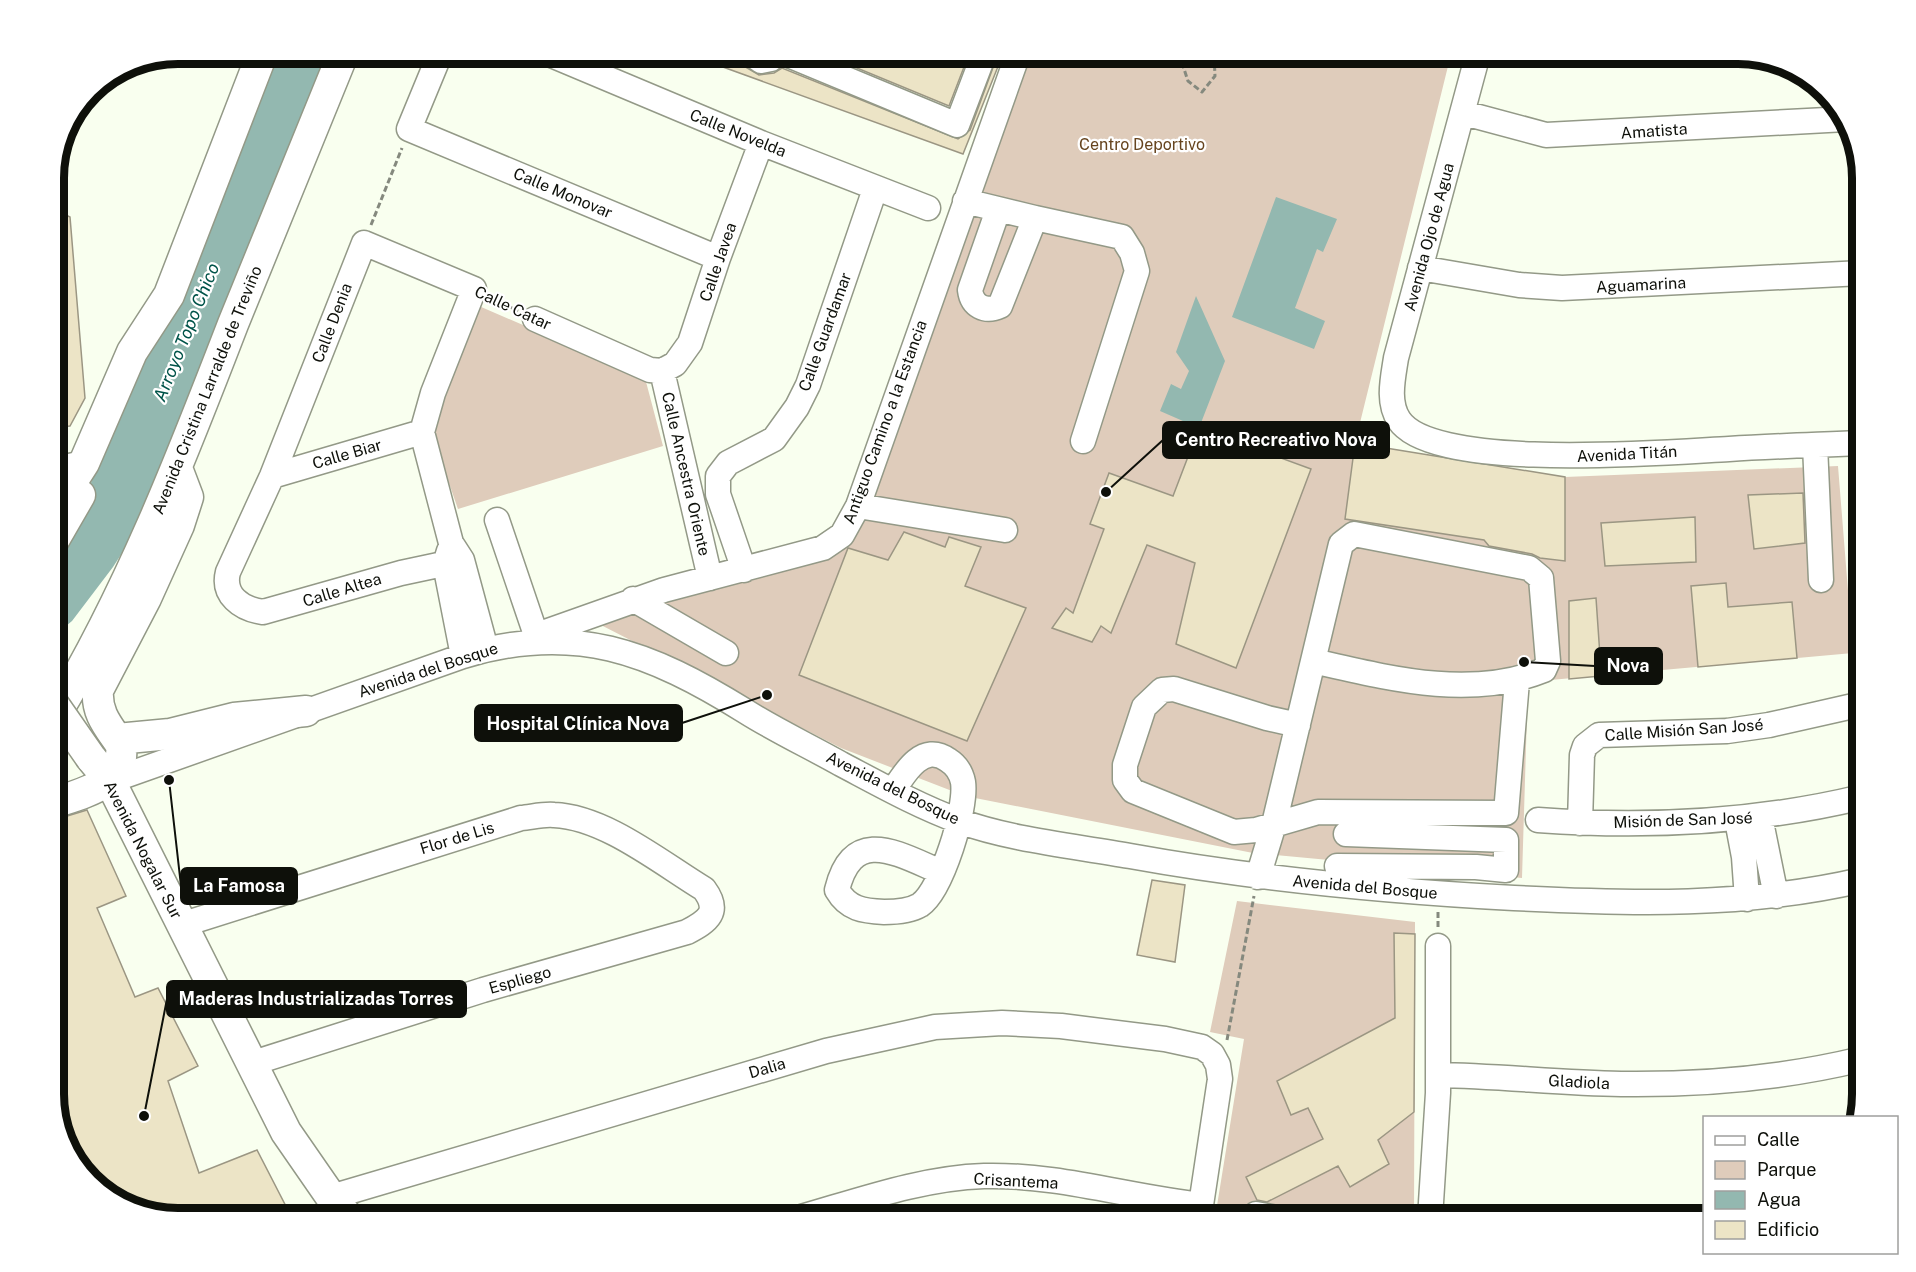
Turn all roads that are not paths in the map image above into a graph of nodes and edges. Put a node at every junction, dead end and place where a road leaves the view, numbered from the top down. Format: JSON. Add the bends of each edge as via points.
{"nodes":[{"id":1,"x":258,"y":64,"type":"edge"},
{"id":2,"x":339,"y":64,"type":"edge"},
{"id":3,"x":436,"y":64,"type":"edge"},
{"id":4,"x":573,"y":64,"type":"edge"},
{"id":5,"x":810,"y":64,"type":"edge"},
{"id":6,"x":980,"y":64,"type":"edge"},
{"id":7,"x":1014,"y":64,"type":"edge"},
{"id":8,"x":1476,"y":64,"type":"edge"},
{"id":9,"x":1464,"y":113,"type":"junction"},
{"id":10,"x":1834,"y":119,"type":"edge"},
{"id":11,"x":957,"y":125,"type":"junction"},
{"id":12,"x":988,"y":138,"type":"junction"},
{"id":13,"x":761,"y":142,"type":"junction"},
{"id":14,"x":875,"y":189,"type":"junction"},
{"id":15,"x":965,"y":201,"type":"junction"},
{"id":16,"x":928,"y":208,"type":"dead end"},
{"id":17,"x":998,"y":210,"type":"junction"},
{"id":18,"x":1035,"y":218,"type":"junction"},
{"id":19,"x":364,"y":243,"type":"joint"},
{"id":20,"x":718,"y":258,"type":"junction"},
{"id":21,"x":1420,"y":268,"type":"junction"},
{"id":22,"x":1852,"y":274,"type":"edge"},
{"id":23,"x":169,"y":295,"type":"junction"},
{"id":24,"x":535,"y":319,"type":"road end"},
{"id":25,"x":662,"y":370,"type":"junction"},
{"id":26,"x":1399,"y":421,"type":"joint"},
{"id":27,"x":422,"y":432,"type":"junction"},
{"id":28,"x":1083,"y":441,"type":"dead end"},
{"id":29,"x":1852,"y":443,"type":"edge"},
{"id":30,"x":1815,"y":445,"type":"junction"},
{"id":31,"x":84,"y":463,"type":"junction"},
{"id":32,"x":65,"y":467,"type":"edge"},
{"id":33,"x":177,"y":468,"type":"junction"},
{"id":34,"x":272,"y":476,"type":"junction"},
{"id":35,"x":718,"y":476,"type":"joint"},
{"id":36,"x":65,"y":493,"type":"edge"},
{"id":37,"x":858,"y":506,"type":"junction"},
{"id":38,"x":497,"y":520,"type":"dead end"},
{"id":39,"x":65,"y":521,"type":"edge"},
{"id":40,"x":1005,"y":530,"type":"dead end"},
{"id":41,"x":452,"y":556,"type":"junction"},
{"id":42,"x":744,"y":570,"type":"junction"},
{"id":43,"x":710,"y":579,"type":"junction"},
{"id":44,"x":1821,"y":580,"type":"dead end"},
{"id":45,"x":229,"y":592,"type":"joint"},
{"id":46,"x":633,"y":599,"type":"junction"},
{"id":47,"x":527,"y":638,"type":"junction"},
{"id":48,"x":474,"y":652,"type":"junction"},
{"id":49,"x":726,"y":653,"type":"dead end"},
{"id":50,"x":1313,"y":661,"type":"junction"},
{"id":51,"x":1517,"y":681,"type":"junction"},
{"id":52,"x":65,"y":699,"type":"edge"},
{"id":53,"x":1852,"y":706,"type":"edge"},
{"id":54,"x":306,"y":711,"type":"junction"},
{"id":55,"x":65,"y":720,"type":"edge"},
{"id":56,"x":1298,"y":725,"type":"junction"},
{"id":57,"x":117,"y":739,"type":"junction"},
{"id":58,"x":110,"y":781,"type":"junction"},
{"id":59,"x":893,"y":790,"type":"junction"},
{"id":60,"x":1852,"y":798,"type":"edge"},
{"id":61,"x":65,"y":799,"type":"edge"},
{"id":62,"x":1506,"y":813,"type":"junction"},
{"id":63,"x":1748,"y":819,"type":"junction"},
{"id":64,"x":1538,"y":820,"type":"dead end"},
{"id":65,"x":961,"y":822,"type":"junction"},
{"id":66,"x":1348,"y":823,"type":"junction"},
{"id":67,"x":1580,"y":823,"type":"junction"},
{"id":68,"x":1274,"y":824,"type":"junction"},
{"id":69,"x":1506,"y":840,"type":"junction"},
{"id":70,"x":940,"y":872,"type":"dead end"},
{"id":71,"x":1334,"y":876,"type":"junction"},
{"id":72,"x":1258,"y":877,"type":"junction"},
{"id":73,"x":1852,"y":882,"type":"edge"},
{"id":74,"x":1776,"y":896,"type":"junction"},
{"id":75,"x":1747,"y":899,"type":"junction"},
{"id":76,"x":713,"y":907,"type":"joint"},
{"id":77,"x":181,"y":925,"type":"junction"},
{"id":78,"x":1438,"y":946,"type":"road end"},
{"id":79,"x":1852,"y":1061,"type":"edge"},
{"id":80,"x":250,"y":1064,"type":"junction"},
{"id":81,"x":1438,"y":1075,"type":"junction"},
{"id":82,"x":1201,"y":1205,"type":"joint"},
{"id":83,"x":340,"y":1208,"type":"edge"},
{"id":84,"x":834,"y":1208,"type":"edge"},
{"id":85,"x":1431,"y":1208,"type":"edge"}],
"edges":[{"from":1,"to":23,"type":"main road"},
{"from":2,"to":33,"type":"main road","name":"Avenida Cristina Larralde de Treviño"},
{"from":3,"to":20,"type":"street","name":"Calle Monovar","via":[[409,129]]},
{"from":4,"to":13,"type":"street","name":"Calle Novelda"},
{"from":5,"to":11,"type":"street"},
{"from":6,"to":11,"type":"street"},
{"from":7,"to":12,"type":"street","name":"Antiguo Camino a la Estancia"},
{"from":8,"to":9,"type":"street","name":"Avenida Ojo de Agua"},
{"from":9,"to":10,"type":"street","name":"Amatista","via":[[1546,135]]},
{"from":9,"to":21,"type":"street","name":"Avenida Ojo de Agua"},
{"from":11,"to":12,"type":"street"},
{"from":12,"to":15,"type":"street","name":"Antiguo Camino a la Estancia"},
{"from":13,"to":14,"type":"street","name":"Calle Novelda"},
{"from":13,"to":20,"type":"street","name":"Calle Javea"},
{"from":14,"to":16,"type":"street","name":"Calle Novelda"},
{"from":14,"to":35,"type":"street","name":"Calle Guardamar","via":[[797,407],[774,440],[728,463]]},
{"from":15,"to":17,"type":"street"},
{"from":15,"to":37,"type":"street","name":"Antiguo Camino a la Estancia"},
{"from":17,"to":18,"type":"street"},
{"from":17,"to":18,"type":"street","via":[[970,290],[971,301],[977,306],[1000,306]]},
{"from":18,"to":28,"type":"street","via":[[1122,237],[1137,271]]},
{"from":19,"to":27,"type":"street","name":"Calle Catar","via":[[474,289]]},
{"from":19,"to":34,"type":"street","name":"Calle Denia"},
{"from":20,"to":25,"type":"street","name":"Calle Javea","via":[[690,344],[675,364]]},
{"from":21,"to":22,"type":"street","name":"Aguamarina","via":[[1519,285],[1562,288]]},
{"from":21,"to":26,"type":"street","name":"Avenida Ojo de Agua","via":[[1392,387],[1392,405]]},
{"from":23,"to":31,"type":"main road","via":[[132,352]]},
{"from":23,"to":39,"type":"main road","via":[[109,445]]},
{"from":24,"to":25,"type":"street","name":"Calle Catar","via":[[639,366]]},
{"from":25,"to":43,"type":"street","name":"Calle Ancestra Oriente"},
{"from":26,"to":30,"type":"street","name":"Avenida Titán","via":[[1413,433],[1435,442],[1510,453],[1574,456]]},
{"from":27,"to":34,"type":"street","name":"Calle Biar"},
{"from":27,"to":41,"type":"street"},
{"from":29,"to":30,"type":"street","name":"Avenida Titán"},
{"from":30,"to":44,"type":"street"},
{"from":31,"to":32,"type":"street"},
{"from":31,"to":36,"type":"main road"},
{"from":33,"to":52,"type":"main road","name":"Avenida Cristina Larralde de Treviño","via":[[135,566]]},
{"from":33,"to":57,"type":"main road","via":[[188,497],[179,525],[98,690],[100,714]]},
{"from":34,"to":45,"type":"street","name":"Calle Denia","via":[[228,572]]},
{"from":35,"to":42,"type":"street","name":"Calle Ancestra Oriente","via":[[718,494]]},
{"from":37,"to":40,"type":"street"},
{"from":37,"to":42,"type":"street","name":"Antiguo Camino a la Estancia","via":[[850,524],[833,542]]},
{"from":38,"to":47,"type":"street"},
{"from":41,"to":45,"type":"street","name":"Calle Altea","via":[[263,612],[249,610]]},
{"from":41,"to":48,"type":"street"},
{"from":42,"to":43,"type":"street","name":"Antiguo Camino a la Estancia"},
{"from":43,"to":46,"type":"street","name":"Antiguo Camino a la Estancia"},
{"from":46,"to":47,"type":"street","name":"Antiguo Camino a la Estancia"},
{"from":46,"to":49,"type":"street"},
{"from":47,"to":48,"type":"street","name":"Avenida del Bosque"},
{"from":47,"to":59,"type":"street","name":"Avenida del Bosque","via":[[594,643],[663,666]]},
{"from":48,"to":54,"type":"street","name":"Avenida del Bosque"},
{"from":50,"to":51,"type":"street","via":[[1403,681]]},
{"from":50,"to":51,"type":"street","via":[[1341,544],[1354,534],[1536,572],[1541,578],[1548,661],[1544,670]]},
{"from":50,"to":56,"type":"street"},
{"from":51,"to":62,"type":"street"},
{"from":53,"to":67,"type":"street","name":"Calle Misión San José","via":[[1727,731],[1599,735],[1585,746],[1582,755]]},
{"from":54,"to":57,"type":"main road","via":[[234,718],[170,734]]},
{"from":54,"to":58,"type":"street","name":"Avenida del Bosque"},
{"from":55,"to":58,"type":"main road","name":"Avenida Nogalar Sur","bridge":true},
{"from":56,"to":68,"type":"street"},
{"from":56,"to":68,"type":"street","via":[[1174,689],[1162,690],[1144,707],[1125,765],[1125,780],[1132,791],[1234,832]]},
{"from":57,"to":58,"type":"main road","via":[[122,753]]},
{"from":58,"to":61,"type":"main road"},
{"from":58,"to":77,"type":"main road","name":"Avenida Nogalar Sur"},
{"from":59,"to":65,"type":"street","name":"Avenida del Bosque"},
{"from":59,"to":65,"type":"street","via":[[909,765],[927,754],[942,755],[957,766],[963,782]]},
{"from":60,"to":63,"type":"street","name":"Misión de San José"},
{"from":62,"to":66,"type":"street"},
{"from":62,"to":69,"type":"street"},
{"from":63,"to":67,"type":"street","name":"Misión de San José","via":[[1685,824]]},
{"from":63,"to":74,"type":"street"},
{"from":63,"to":75,"type":"street","via":[[1744,857]]},
{"from":64,"to":67,"type":"street","name":"Misión de San José"},
{"from":65,"to":70,"type":"street"},
{"from":65,"to":72,"type":"street","name":"Avenida del Bosque","via":[[1067,845]]},
{"from":66,"to":68,"type":"street","via":[[1318,812]]},
{"from":66,"to":69,"type":"street"},
{"from":66,"to":71,"type":"street"},
{"from":68,"to":72,"type":"street"},
{"from":69,"to":71,"type":"street","via":[[1506,870],[1476,867]]},
{"from":71,"to":72,"type":"street","name":"Avenida del Bosque"},
{"from":71,"to":75,"type":"street","name":"Avenida del Bosque","via":[[1438,894],[1633,904]]},
{"from":73,"to":74,"type":"street","name":"Avenida del Bosque"},
{"from":74,"to":75,"type":"street","name":"Avenida del Bosque"},
{"from":76,"to":77,"type":"street","name":"Flor de Lis","via":[[704,889],[602,827],[553,815],[521,818]]},
{"from":76,"to":80,"type":"street","name":"Espliego","via":[[701,925],[687,932],[483,990]]},
{"from":77,"to":80,"type":"main road","name":"Avenida Nogalar Sur"},
{"from":78,"to":81,"type":"street"},
{"from":79,"to":81,"type":"street","name":"Gladiola","via":[[1704,1083],[1621,1084]]},
{"from":80,"to":83,"type":"main road","name":"Avenida Nogalar Sur","via":[[286,1132]]},
{"from":81,"to":85,"type":"street"},
{"from":82,"to":83,"type":"street","name":"Dalia","via":[[1220,1079],[1219,1050],[1061,1026],[1002,1023],[935,1027],[826,1051]]},
{"from":82,"to":84,"type":"street","name":"Crisantema","via":[[1050,1180],[984,1176],[905,1188]]}]}
